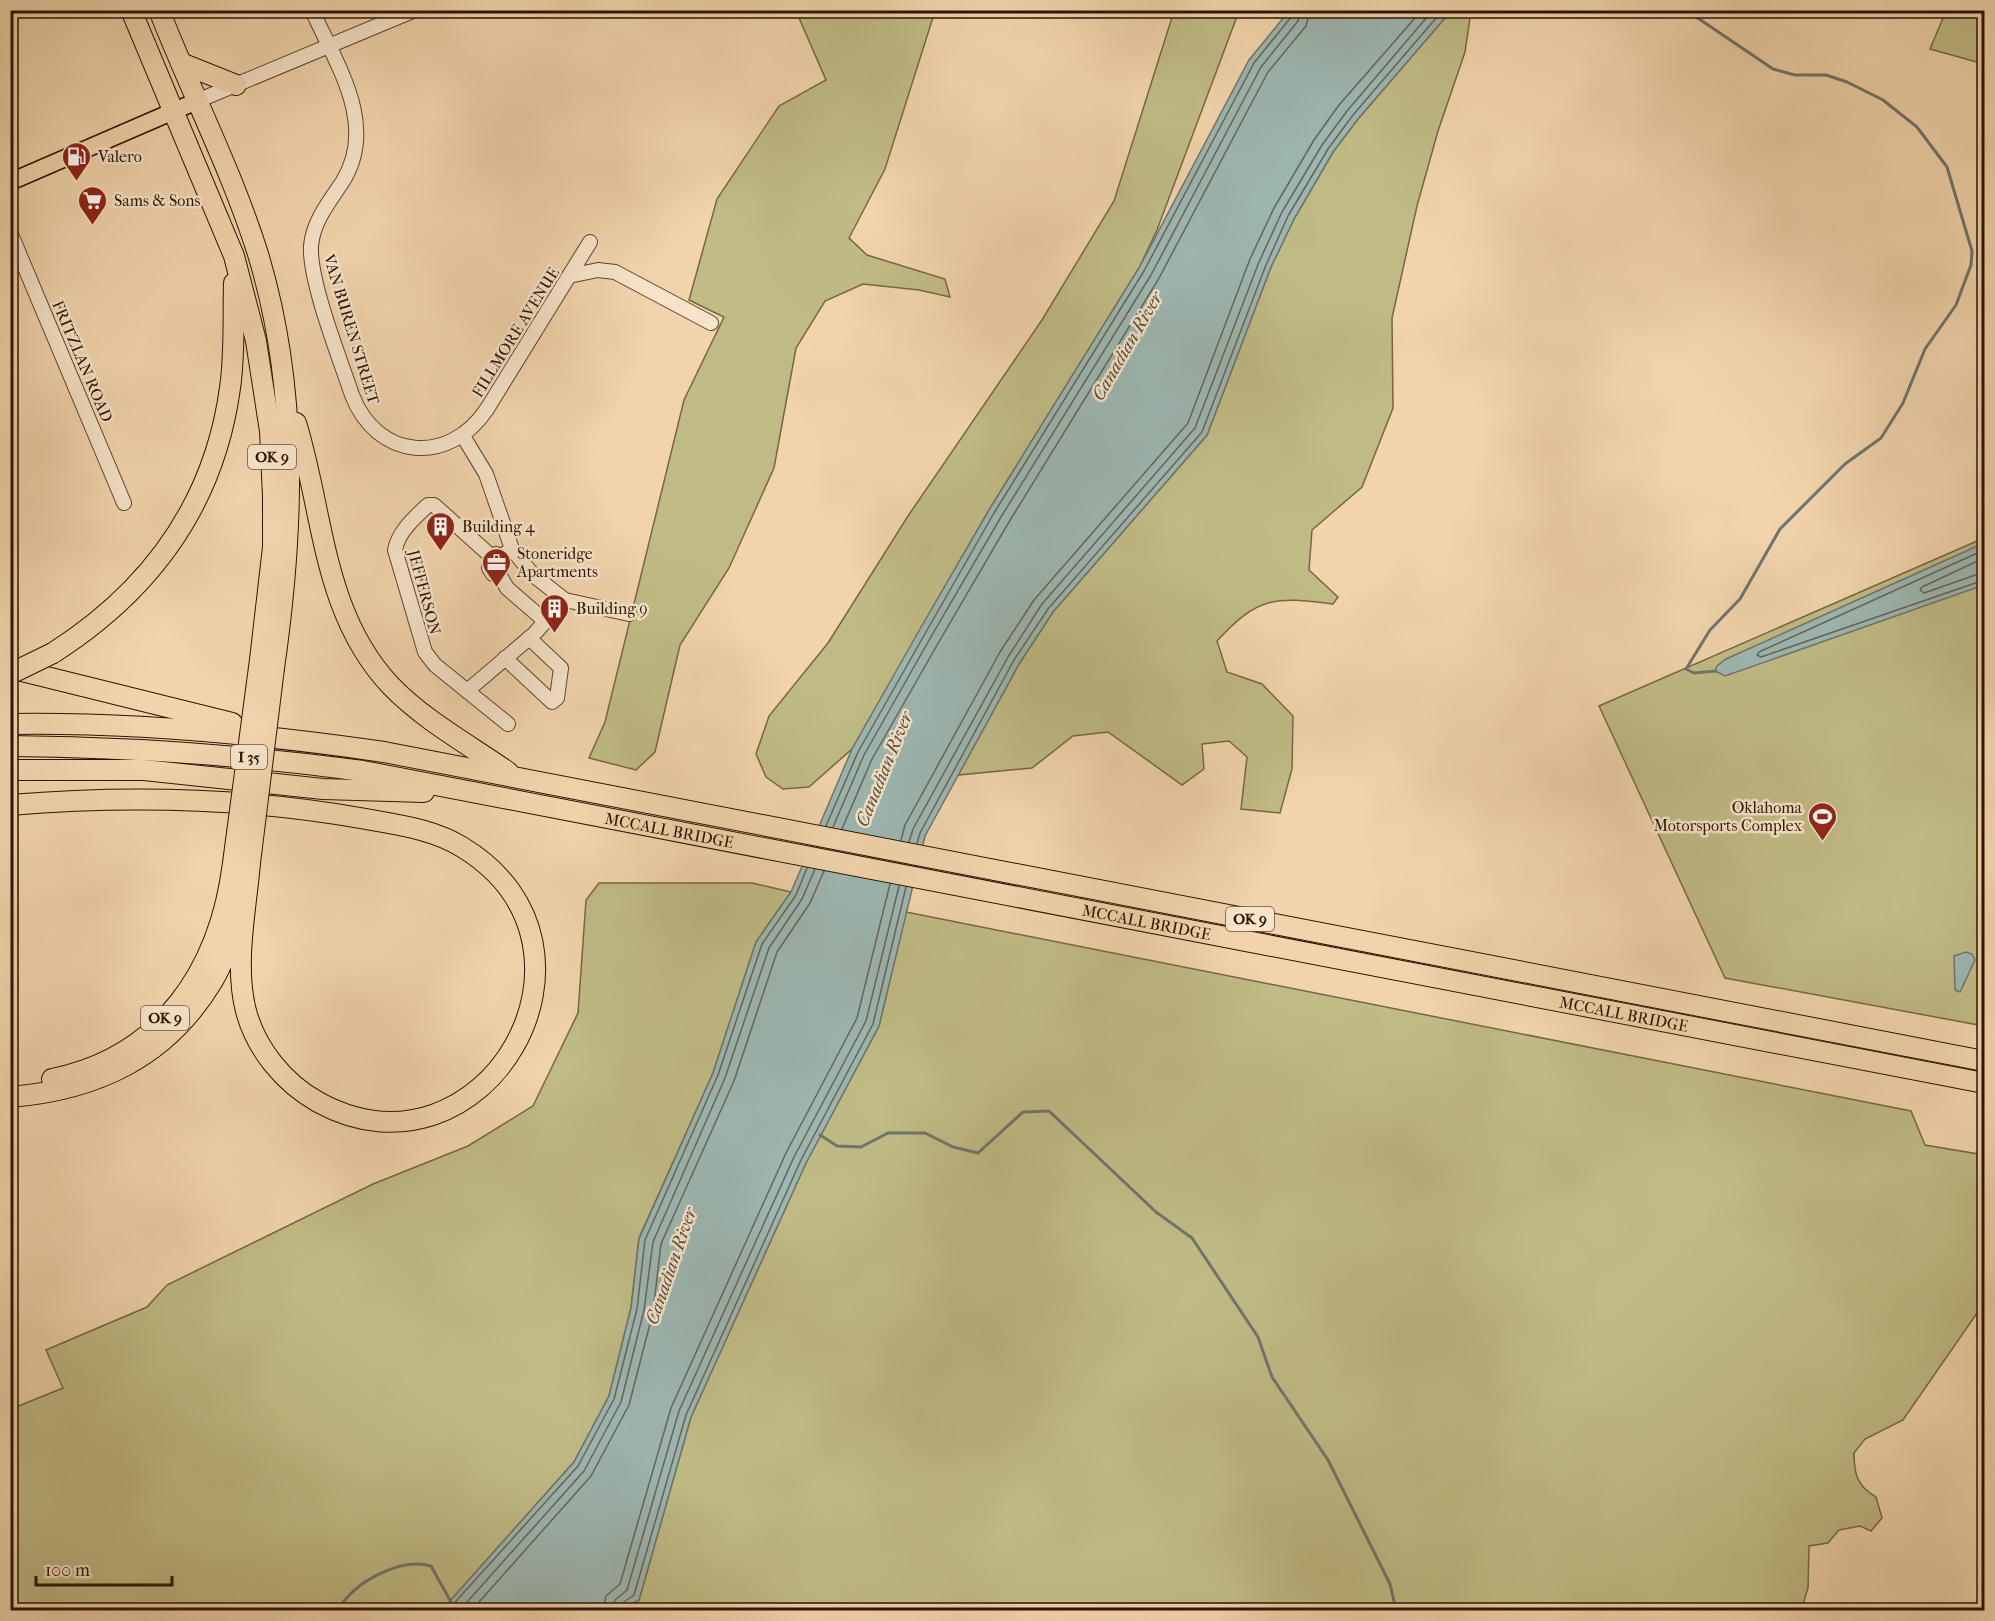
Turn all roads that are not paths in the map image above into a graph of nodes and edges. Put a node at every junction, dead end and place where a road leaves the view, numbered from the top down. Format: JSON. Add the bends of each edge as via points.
{"nodes":[{"id":1,"x":131,"y":10,"type":"edge"},
{"id":2,"x":159,"y":10,"type":"edge"},
{"id":3,"x":312,"y":10,"type":"edge"},
{"id":4,"x":415,"y":10,"type":"edge"},
{"id":5,"x":329,"y":46,"type":"junction"},
{"id":6,"x":181,"y":63,"type":"junction"},
{"id":7,"x":236,"y":85,"type":"junction"},
{"id":8,"x":197,"y":101,"type":"junction"},
{"id":9,"x":172,"y":111,"type":"junction"},
{"id":10,"x":10,"y":182,"type":"edge"},
{"id":11,"x":10,"y":231,"type":"edge"},
{"id":12,"x":590,"y":242,"type":"dead end"},
{"id":13,"x":234,"y":256,"type":"junction"},
{"id":14,"x":569,"y":276,"type":"junction"},
{"id":15,"x":711,"y":323,"type":"dead end"},
{"id":16,"x":284,"y":381,"type":"junction"},
{"id":17,"x":463,"y":436,"type":"junction"},
{"id":18,"x":124,"y":504,"type":"dead end"},
{"id":19,"x":511,"y":546,"type":"junction"},
{"id":20,"x":494,"y":556,"type":"junction"},
{"id":21,"x":561,"y":597,"type":"junction"},
{"id":22,"x":629,"y":614,"type":"dead end"},
{"id":23,"x":546,"y":619,"type":"junction"},
{"id":24,"x":529,"y":638,"type":"junction"},
{"id":25,"x":505,"y":658,"type":"junction"},
{"id":26,"x":267,"y":664,"type":"junction"},
{"id":27,"x":10,"y":668,"type":"edge"},
{"id":28,"x":10,"y":674,"type":"edge"},
{"id":29,"x":467,"y":691,"type":"junction"},
{"id":30,"x":10,"y":724,"type":"edge"},
{"id":31,"x":508,"y":724,"type":"dead end"},
{"id":32,"x":298,"y":740,"type":"junction"},
{"id":33,"x":10,"y":746,"type":"edge"},
{"id":34,"x":96,"y":769,"type":"junction"},
{"id":35,"x":10,"y":770,"type":"edge"},
{"id":36,"x":10,"y":776,"type":"edge"},
{"id":37,"x":515,"y":777,"type":"junction"},
{"id":38,"x":485,"y":794,"type":"junction"},
{"id":39,"x":10,"y":805,"type":"edge"},
{"id":40,"x":242,"y":863,"type":"junction"},
{"id":41,"x":1984,"y":1061,"type":"edge"},
{"id":42,"x":1984,"y":1083,"type":"edge"},
{"id":43,"x":10,"y":1084,"type":"edge"},
{"id":44,"x":10,"y":1097,"type":"edge"}],
"edges":[{"from":1,"to":9,"type":"highway","number":"OK 9"},
{"from":2,"to":6,"type":"highway","number":"OK 9"},
{"from":3,"to":5,"type":"street","name":"VAN BUREN STREET"},
{"from":4,"to":5,"type":"street"},
{"from":5,"to":7,"type":"street"},
{"from":5,"to":17,"type":"street","name":"VAN BUREN STREET","via":[[353,104],[358,139],[351,167],[318,223],[311,251],[352,395],[369,426],[400,445],[435,447]]},
{"from":6,"to":7,"type":"highway"},
{"from":6,"to":8,"type":"highway","number":"OK 9"},
{"from":7,"to":8,"type":"street"},
{"from":8,"to":9,"type":"main road"},
{"from":8,"to":16,"type":"highway","number":"OK 9","via":[[258,255]]},
{"from":9,"to":10,"type":"main road"},
{"from":9,"to":13,"type":"highway","number":"OK 9"},
{"from":11,"to":18,"type":"street","name":"FRITZLAN ROAD"},
{"from":12,"to":14,"type":"street","name":"FILLMORE AVENUE"},
{"from":13,"to":26,"type":"highway","number":"OK 9","via":[[256,341],[270,431],[273,547]]},
{"from":13,"to":28,"type":"highway","bridge":true,"via":[[231,387],[219,441],[194,505],[161,558],[111,612],[53,653]]},
{"from":14,"to":15,"type":"street","via":[[615,272]]},
{"from":14,"to":17,"type":"street","name":"FILLMORE AVENUE","via":[[483,414]]},
{"from":16,"to":26,"type":"highway","via":[[289,421],[290,516],[284,603]]},
{"from":16,"to":37,"type":"highway","number":"OK 9","via":[[310,468],[334,587],[362,648],[390,685],[420,712]]},
{"from":17,"to":19,"type":"street","via":[[486,474]]},
{"from":19,"to":20,"type":"street","via":[[497,550]]},
{"from":19,"to":21,"type":"street","via":[[533,575]]},
{"from":20,"to":23,"type":"street","name":"JEFFERSON","via":[[489,568],[493,574],[500,576],[507,588]]},
{"from":20,"to":29,"type":"street","name":"JEFFERSON","via":[[434,505],[428,505],[418,515],[397,540],[395,550],[425,652]]},
{"from":21,"to":22,"type":"street"},
{"from":21,"to":23,"type":"street","via":[[548,610]]},
{"from":23,"to":24,"type":"street"},
{"from":24,"to":25,"type":"street"},
{"from":24,"to":25,"type":"street","via":[[561,668],[557,698],[552,702]]},
{"from":25,"to":29,"type":"street"},
{"from":26,"to":40,"type":"highway","number":"OK 9","bridge":true},
{"from":27,"to":32,"type":"highway"},
{"from":29,"to":31,"type":"street","name":"JEFFERSON"},
{"from":30,"to":32,"type":"highway","number":"I 35","via":[[128,726]]},
{"from":32,"to":37,"type":"highway","number":"I 35"},
{"from":33,"to":38,"type":"highway","number":"I 35","via":[[159,749],[231,755],[363,771]]},
{"from":34,"to":35,"type":"highway"},
{"from":34,"to":36,"type":"highway","number":"OK 9"},
{"from":34,"to":38,"type":"highway","number":"OK 9","via":[[190,773],[323,789]]},
{"from":37,"to":41,"type":"highway","name":"MCCALL BRIDGE","number":"OK 9"},
{"from":38,"to":42,"type":"highway","name":"MCCALL BRIDGE","number":"OK 9"},
{"from":39,"to":40,"type":"highway","via":[[138,799],[258,805],[416,828],[462,846],[502,880],[524,915],[532,942],[536,969],[531,1009],[507,1061],[474,1093],[426,1116],[364,1118],[329,1108],[309,1097],[277,1069],[246,1012],[242,991]]},
{"from":40,"to":43,"type":"highway","number":"OK 9","via":[[208,958],[181,1001],[163,1020],[104,1062],[62,1077]]},
{"from":40,"to":44,"type":"highway","via":[[239,912],[225,956],[200,1000],[168,1036],[133,1062],[95,1081],[51,1093]]}]}
